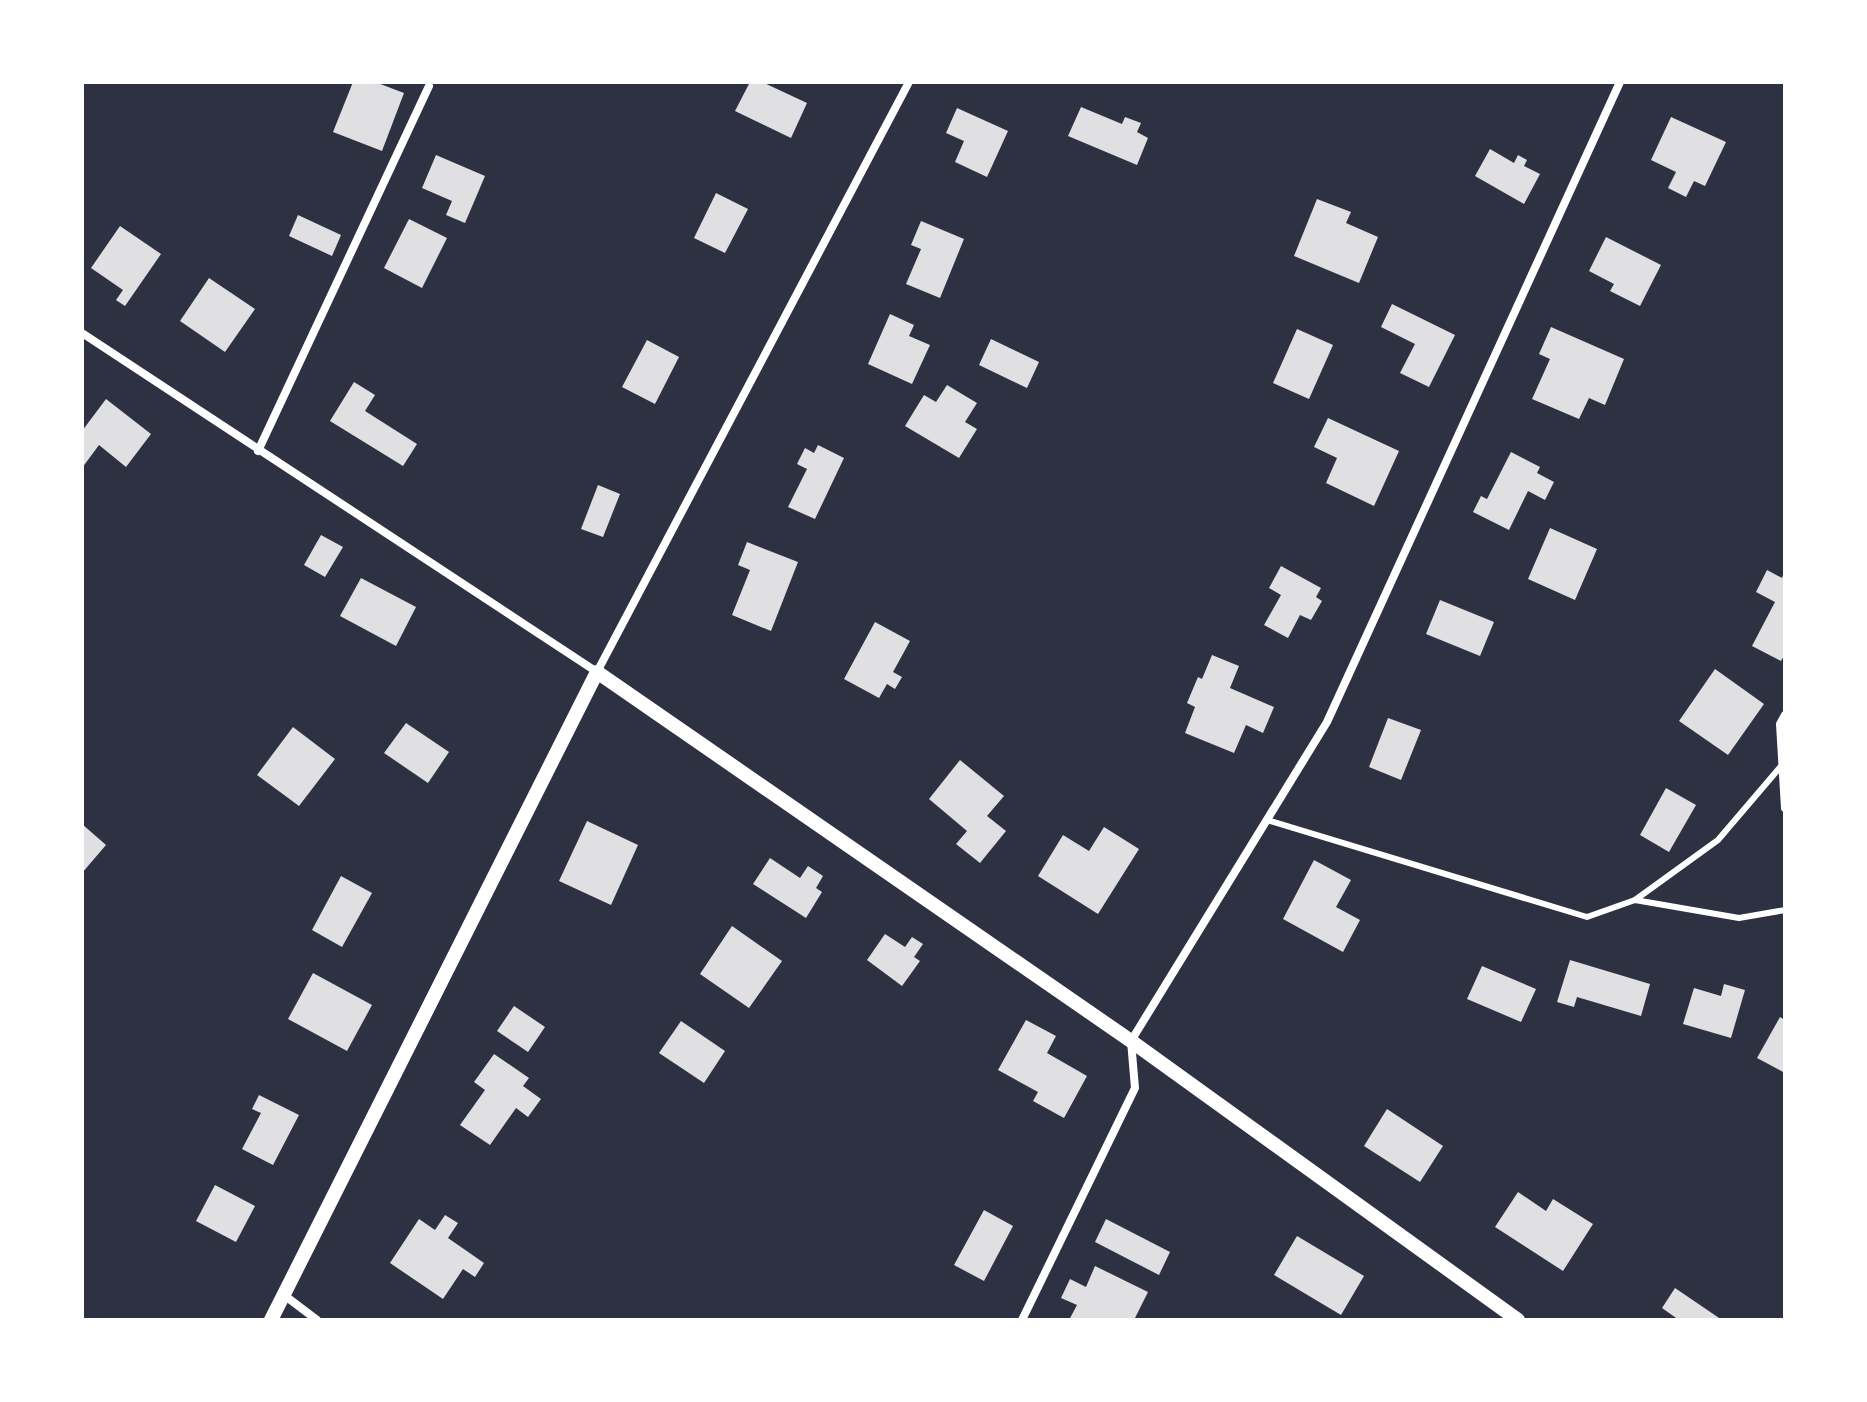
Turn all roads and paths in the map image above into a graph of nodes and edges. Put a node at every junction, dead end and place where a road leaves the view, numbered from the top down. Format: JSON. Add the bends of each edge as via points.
{"nodes":[{"id":1,"x":909,"y":82,"type":"edge"},
{"id":2,"x":1620,"y":82,"type":"edge"},
{"id":3,"x":429,"y":86,"type":"dead end"},
{"id":4,"x":82,"y":333,"type":"edge"},
{"id":5,"x":258,"y":451,"type":"junction"},
{"id":6,"x":597,"y":672,"type":"junction"},
{"id":7,"x":1785,"y":715,"type":"edge"},
{"id":8,"x":1782,"y":764,"type":"junction"},
{"id":9,"x":1785,"y":808,"type":"edge"},
{"id":10,"x":1267,"y":820,"type":"junction"},
{"id":11,"x":1635,"y":900,"type":"junction"},
{"id":12,"x":1785,"y":910,"type":"edge"},
{"id":13,"x":1131,"y":1041,"type":"junction"},
{"id":14,"x":284,"y":1295,"type":"junction"},
{"id":15,"x":271,"y":1320,"type":"edge"},
{"id":16,"x":317,"y":1320,"type":"edge"},
{"id":17,"x":1022,"y":1320,"type":"edge"},
{"id":18,"x":1518,"y":1320,"type":"edge"}],
"edges":[{"from":1,"to":6,"type":"street"},
{"from":2,"to":10,"type":"street","via":[[1327,722]]},
{"from":3,"to":5,"type":"street"},
{"from":4,"to":5,"type":"street"},
{"from":5,"to":6,"type":"street"},
{"from":6,"to":13,"type":"street"},
{"from":6,"to":14,"type":"street"},
{"from":7,"to":8,"type":"street","via":[[1780,724]]},
{"from":8,"to":9,"type":"street"},
{"from":8,"to":11,"type":"lane","via":[[1718,840]]},
{"from":10,"to":11,"type":"lane","via":[[1587,917]]},
{"from":10,"to":13,"type":"street"},
{"from":11,"to":12,"type":"lane","via":[[1739,918]]},
{"from":13,"to":17,"type":"street","via":[[1135,1088]]},
{"from":13,"to":18,"type":"street"},
{"from":14,"to":15,"type":"street"},
{"from":14,"to":16,"type":"street"}]}
